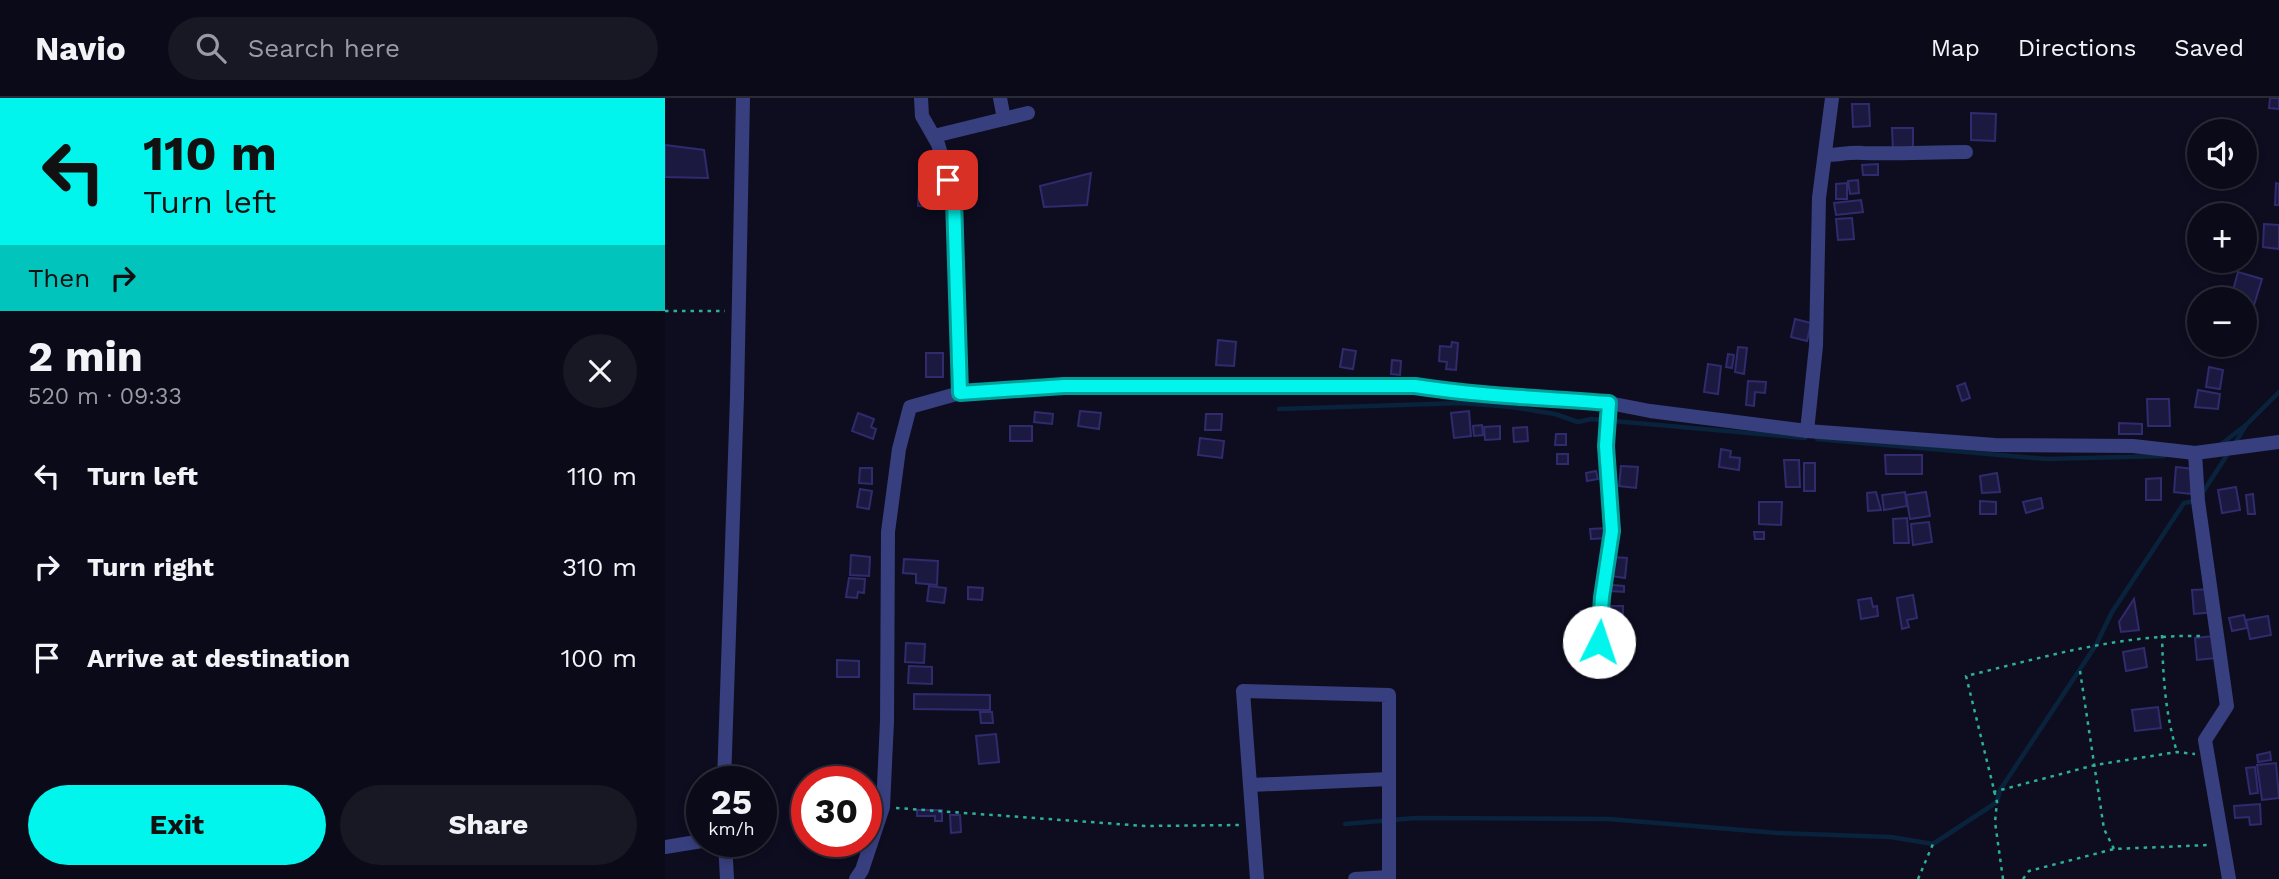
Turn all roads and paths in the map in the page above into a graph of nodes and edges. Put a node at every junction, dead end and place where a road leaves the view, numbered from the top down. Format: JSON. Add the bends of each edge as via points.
{"nodes":[{"id":1,"x":743,"y":98,"type":"edge"},
{"id":2,"x":921,"y":98,"type":"edge"},
{"id":3,"x":1000,"y":98,"type":"edge"},
{"id":4,"x":1832,"y":98,"type":"edge"},
{"id":5,"x":1028,"y":113,"type":"dead end"},
{"id":6,"x":1004,"y":119,"type":"junction"},
{"id":7,"x":934,"y":136,"type":"junction"},
{"id":8,"x":1966,"y":152,"type":"dead end"},
{"id":9,"x":1825,"y":155,"type":"junction"},
{"id":10,"x":665,"y":311,"type":"edge"},
{"id":11,"x":739,"y":312,"type":"junction"},
{"id":12,"x":960,"y":393,"type":"junction"},
{"id":13,"x":1609,"y":403,"type":"junction"},
{"id":14,"x":1807,"y":431,"type":"junction"},
{"id":15,"x":2279,"y":442,"type":"edge"},
{"id":16,"x":2195,"y":453,"type":"junction"},
{"id":17,"x":2162,"y":635,"type":"junction"},
{"id":18,"x":2218,"y":636,"type":"junction"},
{"id":19,"x":1599,"y":642,"type":"dead end"},
{"id":20,"x":2080,"y":671,"type":"dead end"},
{"id":21,"x":2176,"y":752,"type":"junction"},
{"id":22,"x":2208,"y":756,"type":"junction"},
{"id":23,"x":2095,"y":765,"type":"junction"},
{"id":24,"x":725,"y":766,"type":"edge"},
{"id":25,"x":1389,"y":779,"type":"junction"},
{"id":26,"x":1250,"y":785,"type":"junction"},
{"id":27,"x":1993,"y":792,"type":"junction"},
{"id":28,"x":883,"y":807,"type":"junction"},
{"id":29,"x":1253,"y":825,"type":"junction"},
{"id":30,"x":686,"y":844,"type":"edge"},
{"id":31,"x":1933,"y":844,"type":"dead end"},
{"id":32,"x":2223,"y":844,"type":"junction"},
{"id":33,"x":665,"y":847,"type":"edge"},
{"id":34,"x":2114,"y":849,"type":"junction"},
{"id":35,"x":726,"y":857,"type":"edge"},
{"id":36,"x":1389,"y":878,"type":"edge"},
{"id":37,"x":727,"y":879,"type":"edge"},
{"id":38,"x":856,"y":879,"type":"edge"},
{"id":39,"x":1257,"y":879,"type":"edge"},
{"id":40,"x":1355,"y":879,"type":"edge"},
{"id":41,"x":1918,"y":879,"type":"edge"},
{"id":42,"x":2003,"y":879,"type":"edge"},
{"id":43,"x":2023,"y":879,"type":"edge"},
{"id":44,"x":2229,"y":879,"type":"edge"}],
"edges":[{"from":1,"to":11,"type":"street"},
{"from":2,"to":7,"type":"street","via":[[922,116]]},
{"from":3,"to":6,"type":"street"},
{"from":4,"to":9,"type":"street"},
{"from":5,"to":6,"type":"street"},
{"from":6,"to":7,"type":"street"},
{"from":7,"to":12,"type":"street","via":[[954,199]]},
{"from":8,"to":9,"type":"street"},
{"from":9,"to":14,"type":"street"},
{"from":10,"to":11,"type":"path"},
{"from":11,"to":24,"type":"street"},
{"from":12,"to":13,"type":"street","via":[[1064,386],[1415,386],[1464,394]]},
{"from":12,"to":28,"type":"street","via":[[910,407],[899,449],[888,532]]},
{"from":13,"to":14,"type":"street"},
{"from":13,"to":19,"type":"street","via":[[1606,446],[1612,531]]},
{"from":14,"to":16,"type":"street"},
{"from":15,"to":16,"type":"street"},
{"from":16,"to":18,"type":"street"},
{"from":17,"to":18,"type":"path"},
{"from":17,"to":21,"type":"path","via":[[2165,703]]},
{"from":17,"to":27,"type":"path","via":[[2091,645],[1966,677]]},
{"from":18,"to":22,"type":"street","via":[[2227,706],[2205,740]]},
{"from":20,"to":23,"type":"path"},
{"from":21,"to":22,"type":"path"},
{"from":21,"to":23,"type":"path"},
{"from":22,"to":32,"type":"street"},
{"from":23,"to":27,"type":"path"},
{"from":23,"to":34,"type":"path","via":[[2104,829]]},
{"from":25,"to":26,"type":"street"},
{"from":25,"to":26,"type":"street","via":[[1389,695],[1243,691]]},
{"from":25,"to":36,"type":"street"},
{"from":26,"to":29,"type":"street"},
{"from":27,"to":42,"type":"path"},
{"from":28,"to":29,"type":"path","via":[[1145,826]]},
{"from":28,"to":38,"type":"street"},
{"from":29,"to":39,"type":"street"},
{"from":30,"to":33,"type":"street"},
{"from":31,"to":41,"type":"path"},
{"from":32,"to":34,"type":"path"},
{"from":32,"to":44,"type":"street"},
{"from":34,"to":43,"type":"path","via":[[2029,871]]},
{"from":35,"to":37,"type":"street"},
{"from":36,"to":40,"type":"street"}]}
